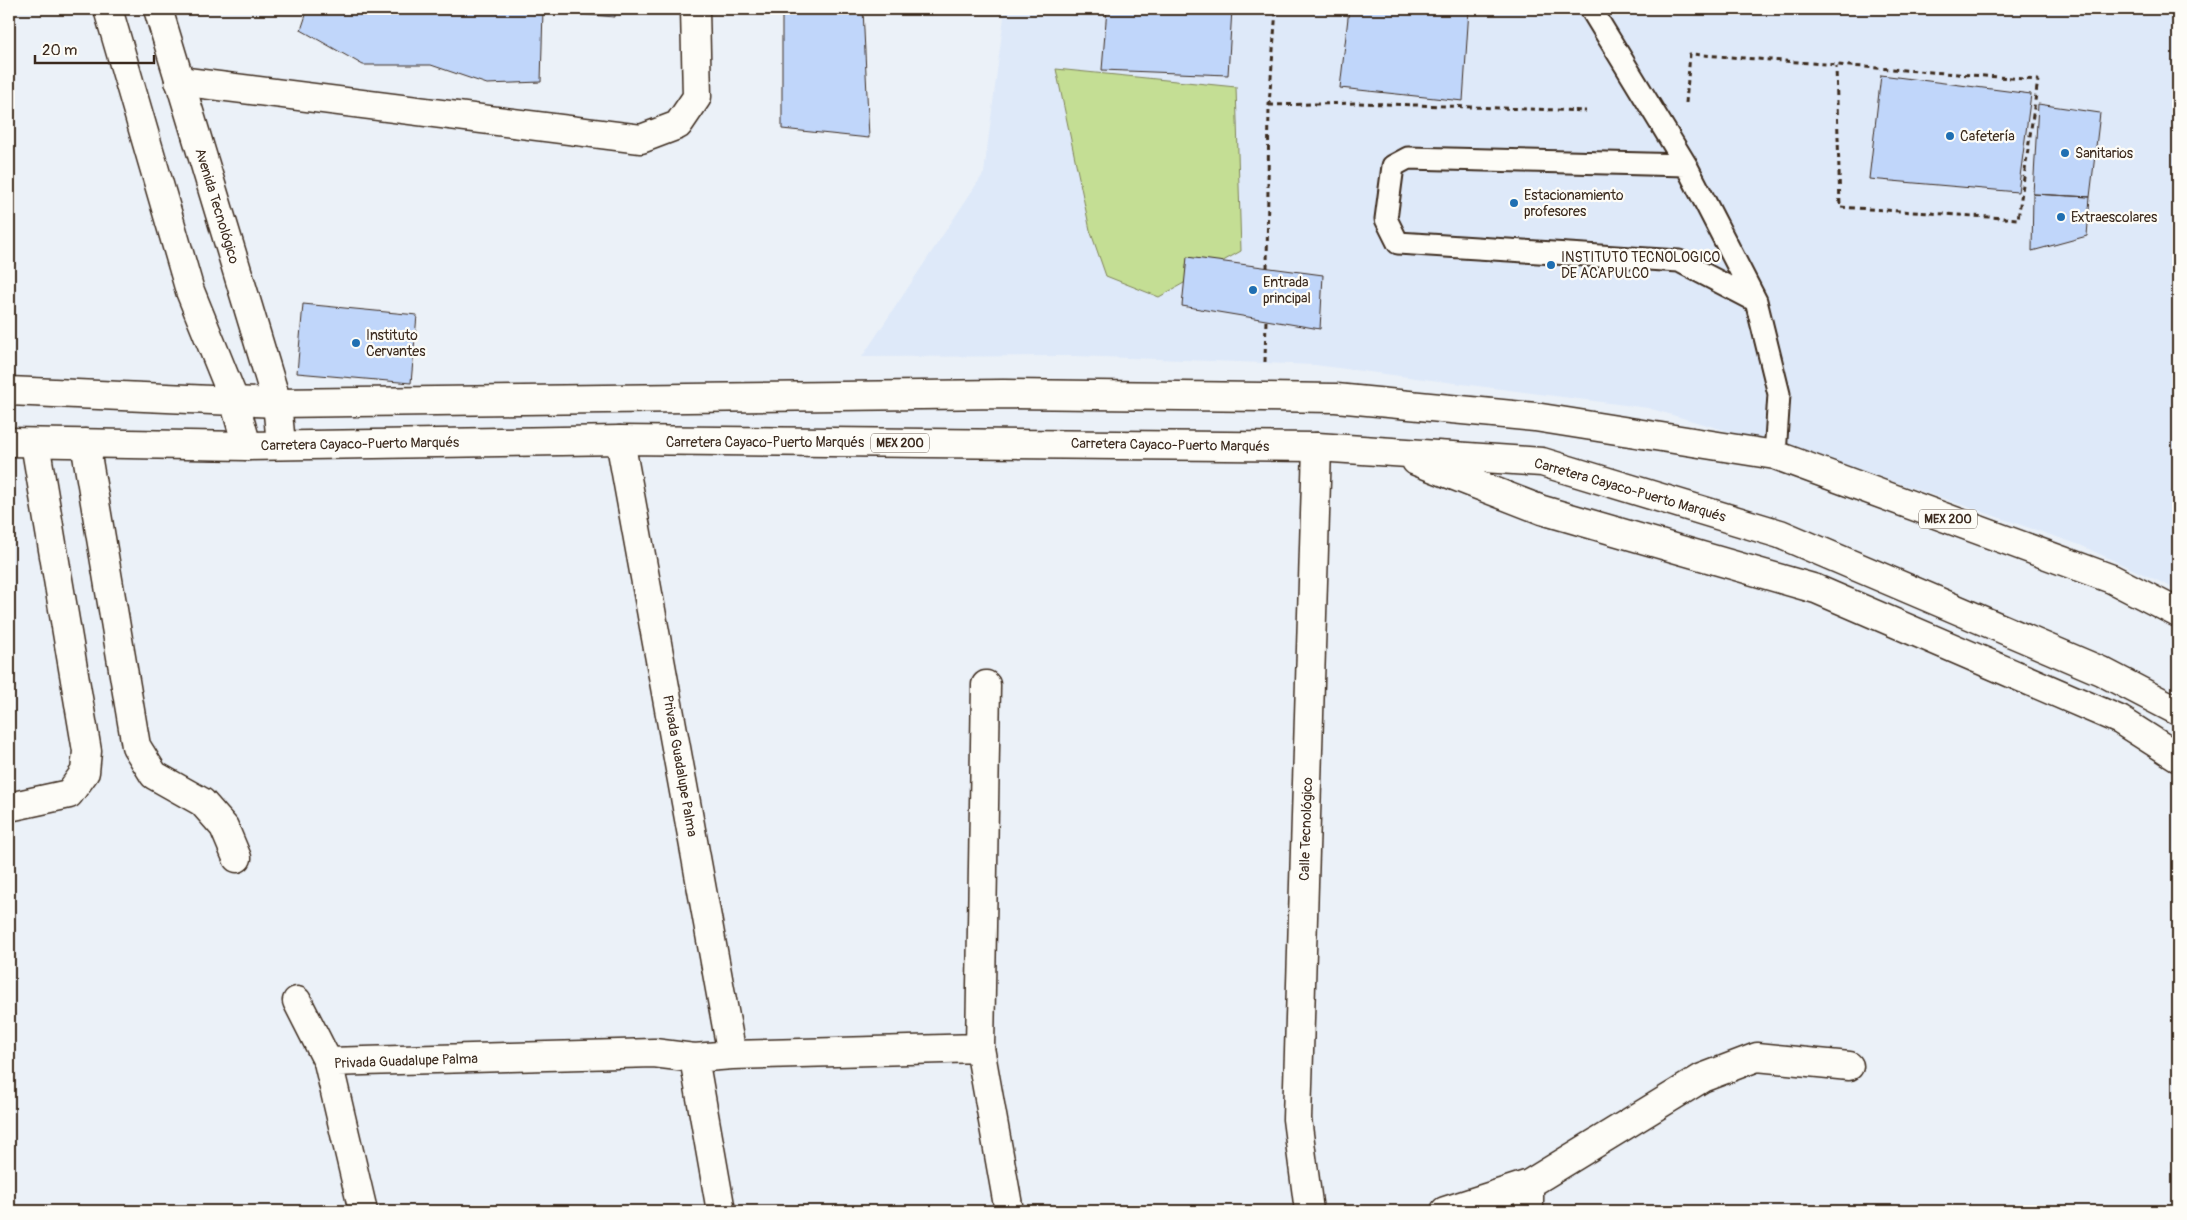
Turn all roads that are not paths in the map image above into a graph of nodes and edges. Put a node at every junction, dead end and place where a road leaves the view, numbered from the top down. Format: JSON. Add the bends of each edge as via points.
{"nodes":[{"id":1,"x":108,"y":9,"type":"edge"},
{"id":2,"x":158,"y":9,"type":"edge"},
{"id":3,"x":695,"y":9,"type":"edge"},
{"id":4,"x":1591,"y":9,"type":"edge"},
{"id":5,"x":179,"y":81,"type":"junction"},
{"id":6,"x":1686,"y":166,"type":"junction"},
{"id":7,"x":1756,"y":301,"type":"junction"},
{"id":8,"x":9,"y":390,"type":"edge"},
{"id":9,"x":234,"y":400,"type":"junction"},
{"id":10,"x":276,"y":403,"type":"junction"},
{"id":11,"x":620,"y":440,"type":"junction"},
{"id":12,"x":9,"y":442,"type":"edge"},
{"id":13,"x":35,"y":443,"type":"junction"},
{"id":14,"x":85,"y":443,"type":"junction"},
{"id":15,"x":281,"y":444,"type":"junction"},
{"id":16,"x":247,"y":446,"type":"junction"},
{"id":17,"x":1317,"y":447,"type":"junction"},
{"id":18,"x":1392,"y":452,"type":"junction"},
{"id":19,"x":1776,"y":455,"type":"junction"},
{"id":20,"x":2178,"y":613,"type":"edge"},
{"id":21,"x":986,"y":685,"type":"dead end"},
{"id":22,"x":2178,"y":711,"type":"edge"},
{"id":23,"x":2178,"y":756,"type":"edge"},
{"id":24,"x":9,"y":807,"type":"edge"},
{"id":25,"x":237,"y":858,"type":"dead end"},
{"id":26,"x":297,"y":1001,"type":"dead end"},
{"id":27,"x":980,"y":1048,"type":"junction"},
{"id":28,"x":732,"y":1054,"type":"junction"},
{"id":29,"x":694,"y":1058,"type":"junction"},
{"id":30,"x":328,"y":1062,"type":"junction"},
{"id":31,"x":1850,"y":1066,"type":"dead end"},
{"id":32,"x":1529,"y":1184,"type":"junction"},
{"id":33,"x":362,"y":1211,"type":"edge"},
{"id":34,"x":720,"y":1211,"type":"edge"},
{"id":35,"x":1009,"y":1211,"type":"edge"},
{"id":36,"x":1309,"y":1211,"type":"edge"},
{"id":37,"x":1445,"y":1211,"type":"edge"},
{"id":38,"x":1528,"y":1211,"type":"edge"}],
"edges":[{"from":1,"to":9,"type":"main road","via":[[190,291]]},
{"from":2,"to":5,"type":"main road","name":"Avenida Tecnológico"},
{"from":3,"to":5,"type":"main road","via":[[697,97],[678,126],[641,139]]},
{"from":4,"to":6,"type":"lane"},
{"from":5,"to":10,"type":"main road","name":"Avenida Tecnológico"},
{"from":6,"to":7,"type":"lane"},
{"from":6,"to":7,"type":"lane","via":[[1408,158],[1393,166],[1386,219],[1398,243],[1679,261]]},
{"from":7,"to":19,"type":"lane","via":[[1779,394]]},
{"from":8,"to":9,"type":"main road","number":"MEX 200"},
{"from":9,"to":10,"type":"main road","number":"MEX 200"},
{"from":9,"to":16,"type":"main road"},
{"from":10,"to":15,"type":"main road","name":"Avenida Tecnológico"},
{"from":10,"to":19,"type":"main road","number":"MEX 200","via":[[993,394],[1336,398],[1536,417]]},
{"from":11,"to":15,"type":"main road","name":"Carretera Cayaco-Puerto Marqués","number":"MEX 200"},
{"from":11,"to":17,"type":"main road","name":"Carretera Cayaco-Puerto Marqués","number":"MEX 200"},
{"from":11,"to":28,"type":"main road","name":"Privada Guadalupe Palma"},
{"from":12,"to":13,"type":"main road","name":"Carretera Cayaco-Puerto Marqués","number":"MEX 200"},
{"from":13,"to":14,"type":"main road","name":"Carretera Cayaco-Puerto Marqués","number":"MEX 200"},
{"from":13,"to":24,"type":"main road","via":[[87,751],[85,772],[70,794]]},
{"from":14,"to":16,"type":"main road","name":"Carretera Cayaco-Puerto Marqués","number":"MEX 200"},
{"from":14,"to":25,"type":"main road","via":[[136,746],[154,776],[202,802],[224,827]]},
{"from":15,"to":16,"type":"main road","name":"Carretera Cayaco-Puerto Marqués","number":"MEX 200"},
{"from":17,"to":18,"type":"main road","name":"Carretera Cayaco-Puerto Marqués","number":"MEX 200"},
{"from":17,"to":36,"type":"main road","name":"Calle Tecnológico","via":[[1297,1119]]},
{"from":18,"to":22,"type":"main road","name":"Carretera Cayaco-Puerto Marqués","number":"MEX 200","via":[[1542,462],[1780,534],[2102,671]]},
{"from":18,"to":23,"type":"main road","via":[[1542,510],[1816,589],[2120,720]]},
{"from":19,"to":20,"type":"main road","number":"MEX 200","via":[[2112,579]]},
{"from":21,"to":27,"type":"main road"},
{"from":26,"to":30,"type":"main road"},
{"from":27,"to":28,"type":"main road"},
{"from":27,"to":35,"type":"main road"},
{"from":28,"to":29,"type":"main road","name":"Privada Guadalupe Palma"},
{"from":29,"to":30,"type":"main road","name":"Privada Guadalupe Palma","via":[[654,1053]]},
{"from":29,"to":34,"type":"main road"},
{"from":30,"to":33,"type":"main road","name":"Privada Guadalupe Palma"},
{"from":31,"to":32,"type":"main road","via":[[1757,1057],[1702,1078]]},
{"from":32,"to":37,"type":"main road"},
{"from":32,"to":38,"type":"main road"}]}
